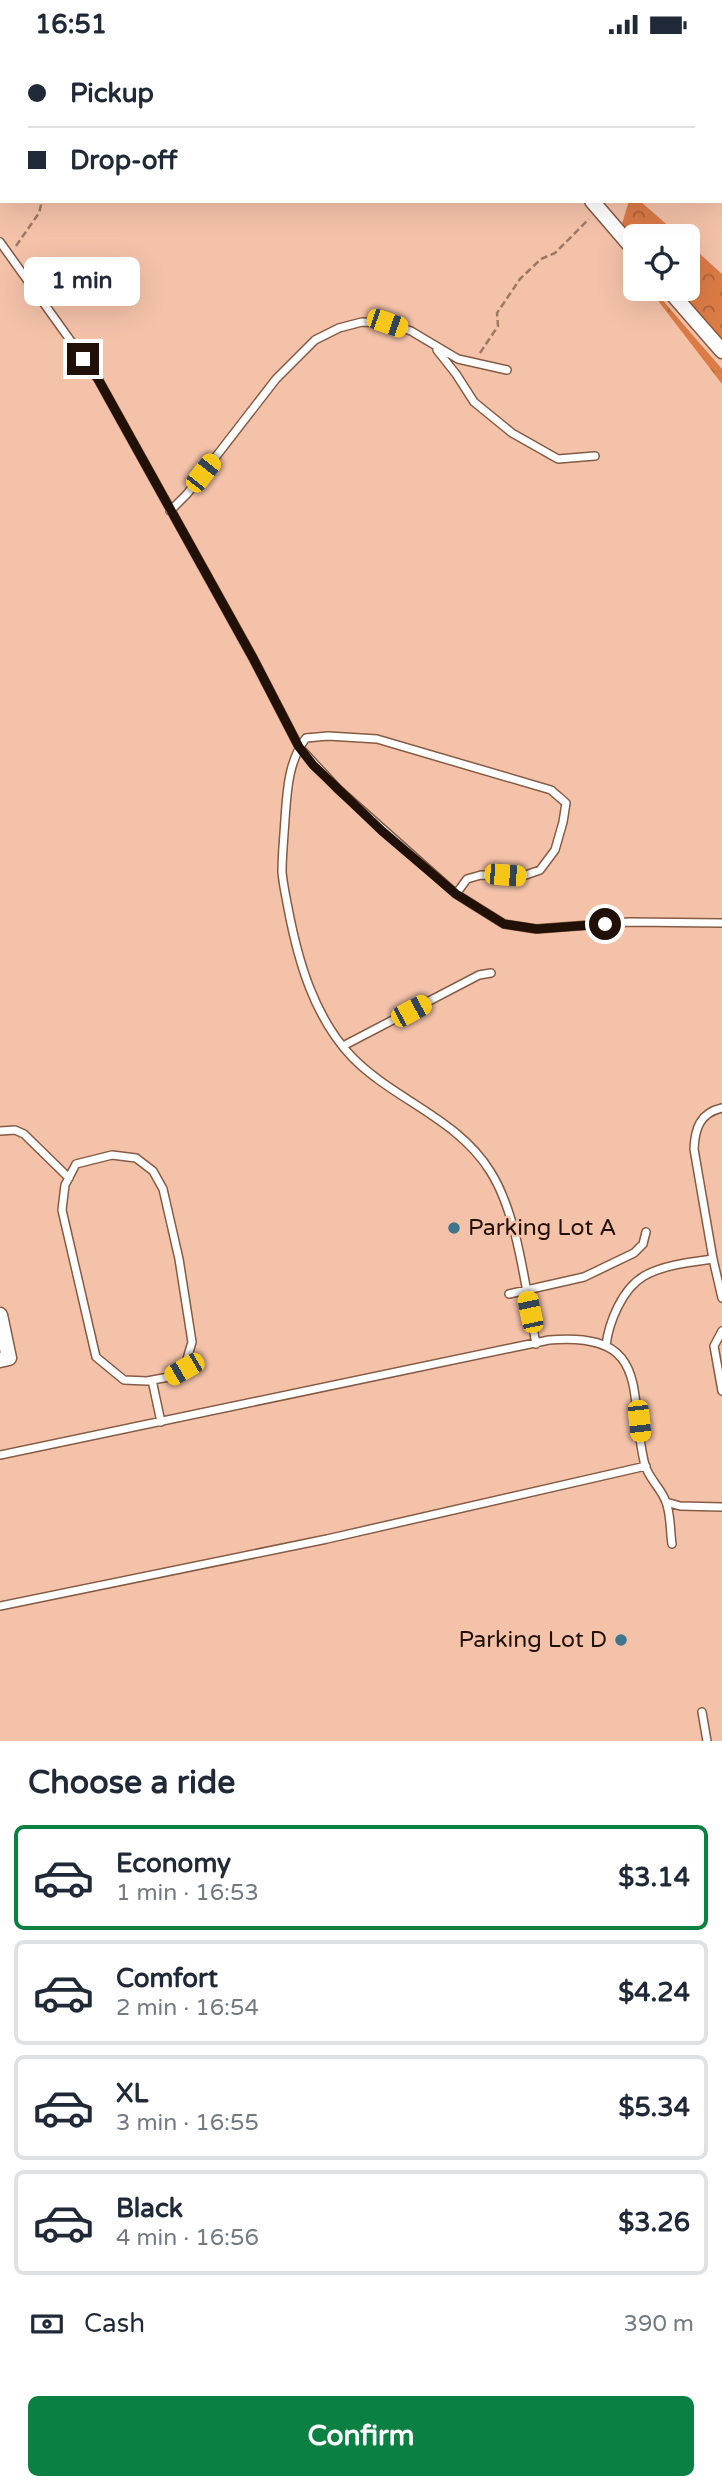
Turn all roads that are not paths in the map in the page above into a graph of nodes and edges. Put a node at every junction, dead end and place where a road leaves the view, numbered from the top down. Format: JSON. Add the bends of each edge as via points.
{"nodes":[{"id":1,"x":595,"y":205,"type":"edge"},
{"id":2,"x":623,"y":237,"type":"edge"},
{"id":3,"x":0,"y":242,"type":"edge"},
{"id":4,"x":678,"y":301,"type":"edge"},
{"id":5,"x":434,"y":346,"type":"junction"},
{"id":6,"x":722,"y":351,"type":"edge"},
{"id":7,"x":507,"y":370,"type":"dead end"},
{"id":8,"x":595,"y":456,"type":"dead end"},
{"id":9,"x":170,"y":511,"type":"junction"},
{"id":10,"x":299,"y":747,"type":"junction"},
{"id":11,"x":456,"y":894,"type":"junction"},
{"id":12,"x":722,"y":923,"type":"edge"},
{"id":13,"x":491,"y":973,"type":"dead end"},
{"id":14,"x":343,"y":1047,"type":"junction"},
{"id":15,"x":722,"y":1108,"type":"edge"},
{"id":16,"x":0,"y":1131,"type":"edge"},
{"id":17,"x":69,"y":1178,"type":"junction"},
{"id":18,"x":646,"y":1232,"type":"dead end"},
{"id":19,"x":713,"y":1259,"type":"junction"},
{"id":20,"x":525,"y":1291,"type":"junction"},
{"id":21,"x":509,"y":1294,"type":"dead end"},
{"id":22,"x":722,"y":1298,"type":"edge"},
{"id":23,"x":0,"y":1315,"type":"edge"},
{"id":24,"x":722,"y":1331,"type":"edge"},
{"id":25,"x":536,"y":1344,"type":"junction"},
{"id":26,"x":606,"y":1345,"type":"junction"},
{"id":27,"x":5,"y":1359,"type":"edge"},
{"id":28,"x":152,"y":1380,"type":"junction"},
{"id":29,"x":722,"y":1391,"type":"edge"},
{"id":30,"x":161,"y":1422,"type":"junction"},
{"id":31,"x":0,"y":1455,"type":"edge"},
{"id":32,"x":646,"y":1466,"type":"junction"},
{"id":33,"x":666,"y":1502,"type":"junction"},
{"id":34,"x":722,"y":1507,"type":"edge"},
{"id":35,"x":672,"y":1544,"type":"dead end"},
{"id":36,"x":0,"y":1606,"type":"edge"},
{"id":37,"x":702,"y":1712,"type":"dead end"},
{"id":38,"x":707,"y":1741,"type":"edge"}],
"edges":[{"from":1,"to":2,"type":"street"},
{"from":3,"to":9,"type":"lane","via":[[98,379]]},
{"from":4,"to":6,"type":"street"},
{"from":5,"to":7,"type":"lane","via":[[458,359]]},
{"from":5,"to":8,"type":"lane","via":[[474,402],[512,433],[558,459]]},
{"from":5,"to":9,"type":"lane","via":[[387,323],[362,322],[315,340],[276,379]]},
{"from":9,"to":10,"type":"lane"},
{"from":10,"to":11,"type":"lane","via":[[338,789]]},
{"from":10,"to":11,"type":"lane","via":[[306,738],[377,739],[551,790],[566,803],[555,850],[540,870],[523,876],[474,877]]},
{"from":10,"to":14,"type":"lane","via":[[287,785],[282,874],[306,977],[325,1021]]},
{"from":11,"to":12,"type":"lane","via":[[504,924],[537,929],[629,922]]},
{"from":13,"to":14,"type":"lane"},
{"from":14,"to":20,"type":"lane","via":[[371,1073],[454,1130],[481,1157],[508,1207]]},
{"from":15,"to":19,"type":"lane","via":[[700,1120],[695,1132]]},
{"from":16,"to":17,"type":"lane","via":[[24,1134]]},
{"from":17,"to":28,"type":"lane","via":[[62,1210],[96,1357],[124,1380]]},
{"from":17,"to":28,"type":"lane","via":[[76,1164],[112,1155],[136,1158],[153,1171],[163,1189],[192,1342],[184,1369]]},
{"from":18,"to":20,"type":"lane","via":[[634,1253],[584,1277]]},
{"from":19,"to":22,"type":"lane"},
{"from":19,"to":26,"type":"lane","via":[[642,1276],[613,1317]]},
{"from":20,"to":21,"type":"lane"},
{"from":20,"to":25,"type":"lane"},
{"from":23,"to":27,"type":"street"},
{"from":24,"to":29,"type":"lane","via":[[714,1346]]},
{"from":25,"to":26,"type":"lane","via":[[568,1339]]},
{"from":25,"to":30,"type":"lane"},
{"from":26,"to":32,"type":"lane","via":[[634,1384]]},
{"from":28,"to":30,"type":"lane"},
{"from":30,"to":31,"type":"lane"},
{"from":32,"to":33,"type":"lane"},
{"from":32,"to":36,"type":"lane","via":[[327,1539]]},
{"from":33,"to":34,"type":"lane"},
{"from":33,"to":35,"type":"lane"},
{"from":37,"to":38,"type":"lane"}]}
